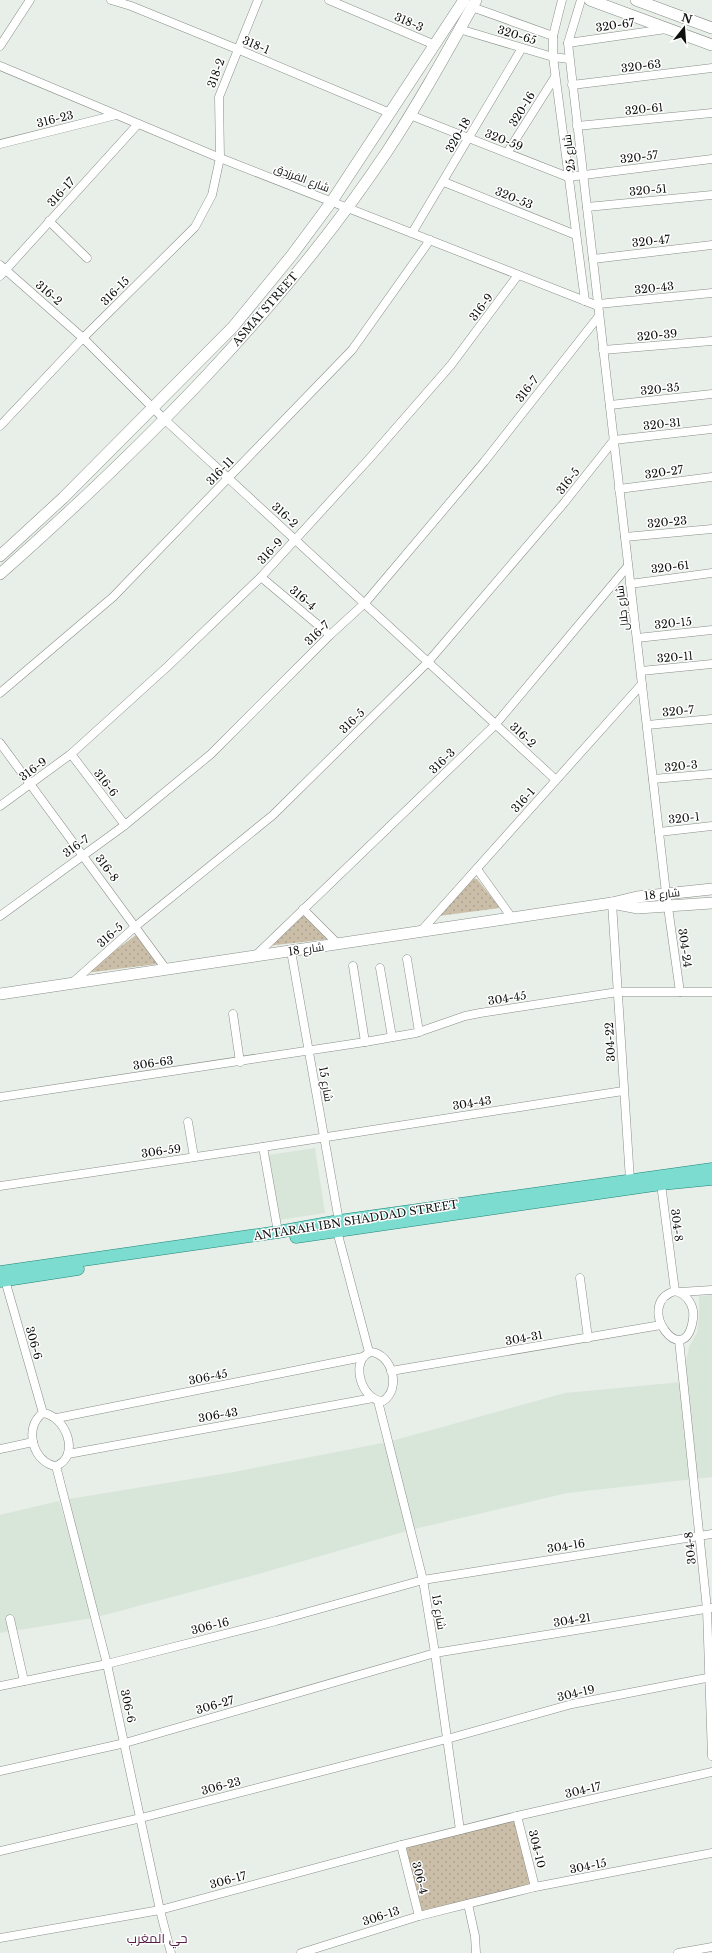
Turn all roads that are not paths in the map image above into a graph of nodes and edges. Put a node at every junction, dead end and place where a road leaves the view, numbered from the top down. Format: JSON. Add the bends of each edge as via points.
{"nodes":[{"id":1,"x":30,"y":0,"type":"edge"},
{"id":2,"x":112,"y":0,"type":"edge"},
{"id":3,"x":258,"y":0,"type":"edge"},
{"id":4,"x":329,"y":0,"type":"edge"},
{"id":5,"x":562,"y":0,"type":"edge"},
{"id":6,"x":581,"y":0,"type":"edge"},
{"id":7,"x":590,"y":0,"type":"edge"},
{"id":8,"x":636,"y":0,"type":"edge"},
{"id":9,"x":470,"y":2,"type":"edge"},
{"id":10,"x":666,"y":28,"type":"junction"},
{"id":11,"x":712,"y":28,"type":"edge"},
{"id":12,"x":460,"y":29,"type":"junction"},
{"id":13,"x":553,"y":36,"type":"junction"},
{"id":14,"x":568,"y":43,"type":"junction"},
{"id":15,"x":435,"y":45,"type":"junction"},
{"id":16,"x":0,"y":46,"type":"edge"},
{"id":17,"x":712,"y":46,"type":"edge"},
{"id":18,"x":522,"y":48,"type":"junction"},
{"id":19,"x":237,"y":49,"type":"junction"},
{"id":20,"x":554,"y":57,"type":"junction"},
{"id":21,"x":569,"y":59,"type":"junction"},
{"id":22,"x":0,"y":66,"type":"edge"},
{"id":23,"x":712,"y":68,"type":"edge"},
{"id":24,"x":555,"y":77,"type":"junction"},
{"id":25,"x":572,"y":85,"type":"junction"},
{"id":26,"x":712,"y":113,"type":"edge"},
{"id":27,"x":390,"y":114,"type":"junction"},
{"id":28,"x":116,"y":115,"type":"junction"},
{"id":29,"x":410,"y":115,"type":"junction"},
{"id":30,"x":138,"y":124,"type":"junction"},
{"id":31,"x":577,"y":126,"type":"junction"},
{"id":32,"x":469,"y":138,"type":"junction"},
{"id":33,"x":0,"y":144,"type":"edge"},
{"id":34,"x":507,"y":153,"type":"junction"},
{"id":35,"x":220,"y":158,"type":"junction"},
{"id":36,"x":712,"y":159,"type":"edge"},
{"id":37,"x":583,"y":175,"type":"junction"},
{"id":38,"x":568,"y":177,"type":"junction"},
{"id":39,"x":444,"y":182,"type":"junction"},
{"id":40,"x":712,"y":195,"type":"edge"},
{"id":41,"x":332,"y":202,"type":"junction"},
{"id":42,"x":586,"y":207,"type":"junction"},
{"id":43,"x":347,"y":208,"type":"junction"},
{"id":44,"x":49,"y":221,"type":"junction"},
{"id":45,"x":412,"y":233,"type":"junction"},
{"id":46,"x":576,"y":235,"type":"junction"},
{"id":47,"x":430,"y":240,"type":"junction"},
{"id":48,"x":712,"y":245,"type":"edge"},
{"id":49,"x":87,"y":258,"type":"dead end"},
{"id":50,"x":592,"y":258,"type":"junction"},
{"id":51,"x":2,"y":270,"type":"edge"},
{"id":52,"x":518,"y":275,"type":"junction"},
{"id":53,"x":712,"y":293,"type":"edge"},
{"id":54,"x":585,"y":301,"type":"junction"},
{"id":55,"x":598,"y":305,"type":"junction"},
{"id":56,"x":599,"y":316,"type":"junction"},
{"id":57,"x":83,"y":338,"type":"junction"},
{"id":58,"x":712,"y":341,"type":"edge"},
{"id":59,"x":603,"y":350,"type":"junction"},
{"id":60,"x":712,"y":394,"type":"edge"},
{"id":61,"x":610,"y":405,"type":"junction"},
{"id":62,"x":153,"y":408,"type":"junction"},
{"id":63,"x":164,"y":419,"type":"junction"},
{"id":64,"x":0,"y":426,"type":"edge"},
{"id":65,"x":712,"y":430,"type":"edge"},
{"id":66,"x":614,"y":440,"type":"junction"},
{"id":67,"x":712,"y":477,"type":"edge"},
{"id":68,"x":229,"y":478,"type":"junction"},
{"id":69,"x":619,"y":489,"type":"junction"},
{"id":70,"x":712,"y":529,"type":"edge"},
{"id":71,"x":625,"y":537,"type":"junction"},
{"id":72,"x":296,"y":540,"type":"junction"},
{"id":73,"x":0,"y":556,"type":"edge"},
{"id":74,"x":628,"y":566,"type":"junction"},
{"id":75,"x":712,"y":573,"type":"edge"},
{"id":76,"x":0,"y":574,"type":"edge"},
{"id":77,"x":261,"y":577,"type":"junction"},
{"id":78,"x":630,"y":584,"type":"junction"},
{"id":79,"x":365,"y":604,"type":"junction"},
{"id":80,"x":712,"y":630,"type":"edge"},
{"id":81,"x":330,"y":635,"type":"junction"},
{"id":82,"x":637,"y":638,"type":"junction"},
{"id":83,"x":428,"y":662,"type":"junction"},
{"id":84,"x":712,"y":664,"type":"edge"},
{"id":85,"x":641,"y":671,"type":"junction"},
{"id":86,"x":642,"y":684,"type":"junction"},
{"id":87,"x":0,"y":693,"type":"edge"},
{"id":88,"x":712,"y":719,"type":"edge"},
{"id":89,"x":495,"y":725,"type":"junction"},
{"id":90,"x":647,"y":725,"type":"junction"},
{"id":91,"x":0,"y":743,"type":"edge"},
{"id":92,"x":71,"y":754,"type":"junction"},
{"id":93,"x":712,"y":774,"type":"edge"},
{"id":94,"x":556,"y":780,"type":"junction"},
{"id":95,"x":653,"y":780,"type":"junction"},
{"id":96,"x":31,"y":784,"type":"junction"},
{"id":97,"x":0,"y":806,"type":"edge"},
{"id":98,"x":125,"y":825,"type":"junction"},
{"id":99,"x":712,"y":826,"type":"edge"},
{"id":100,"x":659,"y":832,"type":"junction"},
{"id":101,"x":82,"y":854,"type":"junction"},
{"id":102,"x":477,"y":869,"type":"junction"},
{"id":103,"x":712,"y":888,"type":"edge"},
{"id":104,"x":666,"y":893,"type":"junction"},
{"id":105,"x":612,"y":903,"type":"junction"},
{"id":106,"x":712,"y":903,"type":"edge"},
{"id":107,"x":668,"y":907,"type":"junction"},
{"id":108,"x":303,"y":909,"type":"junction"},
{"id":109,"x":0,"y":916,"type":"edge"},
{"id":110,"x":512,"y":918,"type":"junction"},
{"id":111,"x":136,"y":926,"type":"junction"},
{"id":112,"x":421,"y":931,"type":"junction"},
{"id":113,"x":338,"y":944,"type":"junction"},
{"id":114,"x":291,"y":951,"type":"junction"},
{"id":115,"x":255,"y":956,"type":"junction"},
{"id":116,"x":407,"y":959,"type":"dead end"},
{"id":117,"x":353,"y":966,"type":"dead end"},
{"id":118,"x":380,"y":968,"type":"dead end"},
{"id":119,"x":166,"y":969,"type":"junction"},
{"id":120,"x":72,"y":983,"type":"junction"},
{"id":121,"x":618,"y":992,"type":"junction"},
{"id":122,"x":680,"y":992,"type":"junction"},
{"id":123,"x":712,"y":992,"type":"edge"},
{"id":124,"x":0,"y":994,"type":"edge"},
{"id":125,"x":233,"y":1014,"type":"dead end"},
{"id":126,"x":419,"y":1032,"type":"junction"},
{"id":127,"x":392,"y":1037,"type":"junction"},
{"id":128,"x":365,"y":1042,"type":"junction"},
{"id":129,"x":309,"y":1052,"type":"junction"},
{"id":130,"x":240,"y":1062,"type":"junction"},
{"id":131,"x":623,"y":1091,"type":"junction"},
{"id":132,"x":0,"y":1097,"type":"edge"},
{"id":133,"x":188,"y":1122,"type":"dead end"},
{"id":134,"x":324,"y":1138,"type":"junction"},
{"id":135,"x":263,"y":1147,"type":"junction"},
{"id":136,"x":194,"y":1157,"type":"junction"},
{"id":137,"x":712,"y":1169,"type":"edge"},
{"id":138,"x":712,"y":1179,"type":"edge"},
{"id":139,"x":630,"y":1180,"type":"junction"},
{"id":140,"x":661,"y":1184,"type":"junction"},
{"id":141,"x":0,"y":1186,"type":"edge"},
{"id":142,"x":338,"y":1226,"type":"junction"},
{"id":143,"x":278,"y":1232,"type":"junction"},
{"id":144,"x":2,"y":1277,"type":"edge"},
{"id":145,"x":580,"y":1278,"type":"dead end"},
{"id":146,"x":712,"y":1290,"type":"edge"},
{"id":147,"x":678,"y":1292,"type":"junction"},
{"id":148,"x":660,"y":1325,"type":"junction"},
{"id":149,"x":588,"y":1338,"type":"junction"},
{"id":150,"x":680,"y":1340,"type":"junction"},
{"id":151,"x":366,"y":1355,"type":"junction"},
{"id":152,"x":391,"y":1371,"type":"junction"},
{"id":153,"x":376,"y":1400,"type":"junction"},
{"id":154,"x":43,"y":1413,"type":"junction"},
{"id":155,"x":57,"y":1418,"type":"junction"},
{"id":156,"x":33,"y":1442,"type":"junction"},
{"id":157,"x":0,"y":1448,"type":"edge"},
{"id":158,"x":68,"y":1454,"type":"junction"},
{"id":159,"x":56,"y":1466,"type":"junction"},
{"id":160,"x":712,"y":1534,"type":"edge"},
{"id":161,"x":700,"y":1536,"type":"junction"},
{"id":162,"x":423,"y":1580,"type":"junction"},
{"id":163,"x":709,"y":1608,"type":"edge"},
{"id":164,"x":10,"y":1619,"type":"dead end"},
{"id":165,"x":435,"y":1653,"type":"junction"},
{"id":166,"x":107,"y":1664,"type":"junction"},
{"id":167,"x":711,"y":1677,"type":"edge"},
{"id":168,"x":24,"y":1681,"type":"junction"},
{"id":169,"x":0,"y":1686,"type":"edge"},
{"id":170,"x":447,"y":1739,"type":"junction"},
{"id":171,"x":125,"y":1743,"type":"junction"},
{"id":172,"x":712,"y":1756,"type":"edge"},
{"id":173,"x":0,"y":1771,"type":"edge"},
{"id":174,"x":712,"y":1772,"type":"edge"},
{"id":175,"x":518,"y":1816,"type":"junction"},
{"id":176,"x":141,"y":1818,"type":"junction"},
{"id":177,"x":460,"y":1830,"type":"junction"},
{"id":178,"x":401,"y":1845,"type":"junction"},
{"id":179,"x":0,"y":1851,"type":"edge"},
{"id":180,"x":712,"y":1852,"type":"edge"},
{"id":181,"x":535,"y":1887,"type":"junction"},
{"id":182,"x":468,"y":1904,"type":"junction"},
{"id":183,"x":160,"y":1910,"type":"junction"},
{"id":184,"x":419,"y":1916,"type":"junction"},
{"id":185,"x":0,"y":1938,"type":"edge"},
{"id":186,"x":712,"y":1947,"type":"edge"},
{"id":187,"x":171,"y":1953,"type":"edge"},
{"id":188,"x":301,"y":1953,"type":"edge"},
{"id":189,"x":476,"y":1953,"type":"edge"},
{"id":190,"x":678,"y":1953,"type":"edge"}],
"edges":[{"from":1,"to":16,"type":"street"},
{"from":2,"to":19,"type":"street","name":"318-1"},
{"from":3,"to":19,"type":"street","name":"318-2"},
{"from":4,"to":15,"type":"street","name":"318-3"},
{"from":5,"to":13,"type":"street","name":"شارع 25"},
{"from":6,"to":14,"type":"street","name":"شارع 25"},
{"from":7,"to":10,"type":"street"},
{"from":8,"to":11,"type":"street"},
{"from":9,"to":12,"type":"street","name":"ASMAI STREET"},
{"from":9,"to":13,"type":"street"},
{"from":9,"to":15,"type":"street","name":"ASMAI STREET"},
{"from":10,"to":14,"type":"street","name":"320-67"},
{"from":10,"to":17,"type":"street"},
{"from":12,"to":18,"type":"street","name":"320-65"},
{"from":12,"to":29,"type":"street","name":"ASMAI STREET"},
{"from":13,"to":20,"type":"street","name":"شارع 25"},
{"from":14,"to":21,"type":"street","name":"شارع 25"},
{"from":15,"to":27,"type":"street","name":"ASMAI STREET"},
{"from":18,"to":20,"type":"street","name":"320-65"},
{"from":18,"to":32,"type":"street","name":"320-18"},
{"from":19,"to":27,"type":"street","name":"318-1"},
{"from":19,"to":35,"type":"street","name":"318-2","via":[[219,97]]},
{"from":20,"to":21,"type":"street","name":"320-65"},
{"from":20,"to":24,"type":"street","name":"شارع 25"},
{"from":21,"to":25,"type":"street","name":"شارع 25"},
{"from":22,"to":28,"type":"street","name":"شارع الفرزدق"},
{"from":23,"to":25,"type":"street","name":"320-63"},
{"from":24,"to":34,"type":"street","name":"320-16"},
{"from":24,"to":38,"type":"street","name":"شارع 25"},
{"from":25,"to":31,"type":"street","name":"شارع 25"},
{"from":26,"to":31,"type":"street","name":"320-61"},
{"from":27,"to":41,"type":"street","name":"ASMAI STREET"},
{"from":28,"to":30,"type":"street","name":"شارع الفرزدق"},
{"from":28,"to":33,"type":"street","name":"316-23"},
{"from":29,"to":32,"type":"street","name":"320-59"},
{"from":29,"to":43,"type":"street","name":"ASMAI STREET"},
{"from":30,"to":35,"type":"street","name":"شارع الفرزدق"},
{"from":30,"to":44,"type":"street","name":"316-17"},
{"from":31,"to":37,"type":"street","name":"شارع 25"},
{"from":32,"to":34,"type":"street","name":"320-59"},
{"from":32,"to":39,"type":"street","name":"320-18"},
{"from":34,"to":38,"type":"street","name":"320-59"},
{"from":35,"to":41,"type":"street","name":"شارع الفرزدق"},
{"from":35,"to":57,"type":"street","name":"316-15","via":[[212,195],[194,227]]},
{"from":36,"to":37,"type":"street","name":"320-57"},
{"from":37,"to":38,"type":"street","name":"320-57"},
{"from":37,"to":42,"type":"street","name":"شارع 25"},
{"from":38,"to":46,"type":"street","name":"شارع 25"},
{"from":39,"to":45,"type":"street","name":"320-18"},
{"from":39,"to":46,"type":"street","name":"320-53"},
{"from":40,"to":42,"type":"street","name":"320-51"},
{"from":41,"to":43,"type":"street","name":"شارع الفرزدق"},
{"from":41,"to":62,"type":"street","name":"ASMAI STREET","via":[[233,327]]},
{"from":42,"to":50,"type":"street","name":"شارع 25"},
{"from":43,"to":45,"type":"street","name":"شارع الفرزدق"},
{"from":43,"to":63,"type":"street","name":"ASMAI STREET","via":[[244,333]]},
{"from":44,"to":49,"type":"street"},
{"from":44,"to":51,"type":"street","name":"316-17"},
{"from":45,"to":47,"type":"street","name":"شارع الفرزدق"},
{"from":46,"to":54,"type":"street","name":"شارع 25"},
{"from":47,"to":52,"type":"street","name":"شارع الفرزدق"},
{"from":47,"to":68,"type":"street","name":"316-11","via":[[352,350]]},
{"from":48,"to":50,"type":"street","name":"320-47"},
{"from":50,"to":55,"type":"street","name":"شارع 25"},
{"from":51,"to":57,"type":"street","name":"316-2"},
{"from":52,"to":54,"type":"street","name":"شارع الفرزدق"},
{"from":52,"to":72,"type":"street","name":"316-9","via":[[451,365]]},
{"from":53,"to":55,"type":"street","name":"320-43"},
{"from":54,"to":55,"type":"street","name":"شارع الفرزدق"},
{"from":55,"to":56,"type":"street","name":"شارع جلال"},
{"from":56,"to":59,"type":"street","name":"شارع جلال"},
{"from":56,"to":79,"type":"street","name":"316-7","via":[[484,462]]},
{"from":57,"to":62,"type":"street","name":"316-2"},
{"from":57,"to":64,"type":"street","name":"316-15"},
{"from":58,"to":59,"type":"street","name":"320-39"},
{"from":59,"to":61,"type":"street","name":"شارع جلال"},
{"from":60,"to":61,"type":"street","name":"320-35"},
{"from":61,"to":66,"type":"street","name":"شارع جلال"},
{"from":62,"to":63,"type":"street","name":"316-2"},
{"from":62,"to":73,"type":"street","name":"ASMAI STREET","via":[[63,498]]},
{"from":63,"to":68,"type":"street","name":"316-2"},
{"from":63,"to":76,"type":"street","name":"ASMAI STREET"},
{"from":65,"to":66,"type":"street","name":"320-31"},
{"from":66,"to":69,"type":"street","name":"شارع جلال"},
{"from":66,"to":83,"type":"street","name":"316-5","via":[[564,503]]},
{"from":67,"to":69,"type":"street","name":"320-27"},
{"from":68,"to":72,"type":"street","name":"316-2"},
{"from":68,"to":87,"type":"street","name":"316-11","via":[[113,597]]},
{"from":69,"to":71,"type":"street","name":"شارع جلال"},
{"from":70,"to":71,"type":"street","name":"320-23"},
{"from":71,"to":74,"type":"street","name":"شارع جلال"},
{"from":72,"to":77,"type":"street","name":"316-9"},
{"from":72,"to":79,"type":"street","name":"316-2"},
{"from":74,"to":78,"type":"street","name":"شارع جلال"},
{"from":74,"to":89,"type":"street","name":"316-3"},
{"from":75,"to":78,"type":"street","name":"320-61"},
{"from":77,"to":81,"type":"street","name":"316-4"},
{"from":77,"to":92,"type":"street","name":"316-9","via":[[168,667]]},
{"from":78,"to":82,"type":"street","name":"شارع جلال"},
{"from":79,"to":81,"type":"street","name":"316-7"},
{"from":79,"to":83,"type":"street","name":"316-2"},
{"from":80,"to":82,"type":"street","name":"320-15"},
{"from":81,"to":98,"type":"street","name":"316-7","via":[[211,754]]},
{"from":82,"to":85,"type":"street","name":"شارع جلال"},
{"from":83,"to":89,"type":"street","name":"316-2"},
{"from":83,"to":111,"type":"street","name":"316-5","via":[[272,815]]},
{"from":84,"to":85,"type":"street","name":"320-11"},
{"from":85,"to":86,"type":"street","name":"شارع جلال"},
{"from":86,"to":90,"type":"street","name":"شارع جلال"},
{"from":86,"to":94,"type":"street","name":"316-1"},
{"from":88,"to":90,"type":"street","name":"320-7"},
{"from":89,"to":94,"type":"street","name":"316-2"},
{"from":89,"to":108,"type":"street","name":"316-3"},
{"from":90,"to":95,"type":"street","name":"شارع جلال"},
{"from":91,"to":96,"type":"street","name":"316-8"},
{"from":92,"to":96,"type":"street","name":"316-9"},
{"from":92,"to":98,"type":"street","name":"316-6"},
{"from":93,"to":95,"type":"street","name":"320-3"},
{"from":94,"to":102,"type":"street","name":"316-1"},
{"from":95,"to":100,"type":"street","name":"شارع جلال"},
{"from":96,"to":97,"type":"street","name":"316-9"},
{"from":96,"to":101,"type":"street","name":"316-8"},
{"from":98,"to":101,"type":"street","name":"316-7"},
{"from":99,"to":100,"type":"street","name":"320-1"},
{"from":100,"to":104,"type":"street","name":"شارع جلال"},
{"from":101,"to":109,"type":"street","name":"316-7"},
{"from":101,"to":111,"type":"street","name":"316-8"},
{"from":102,"to":110,"type":"street"},
{"from":102,"to":112,"type":"street","name":"316-1"},
{"from":103,"to":104,"type":"street","name":"شارع 18"},
{"from":104,"to":105,"type":"street","name":"شارع 18"},
{"from":104,"to":107,"type":"street","name":"شارع جلال"},
{"from":105,"to":107,"type":"street","name":"شارع 18","via":[[631,908]]},
{"from":105,"to":110,"type":"street","name":"شارع 18"},
{"from":105,"to":121,"type":"street","name":"304-22"},
{"from":106,"to":107,"type":"street","name":"شارع 18"},
{"from":107,"to":122,"type":"street","name":"304-24"},
{"from":108,"to":113,"type":"street"},
{"from":108,"to":115,"type":"street","name":"316-3"},
{"from":110,"to":112,"type":"street","name":"شارع 18"},
{"from":111,"to":119,"type":"street","name":"316-8"},
{"from":111,"to":120,"type":"street","name":"316-5"},
{"from":112,"to":113,"type":"street","name":"شارع 18"},
{"from":113,"to":114,"type":"street","name":"شارع 18"},
{"from":114,"to":115,"type":"street","name":"شارع 18"},
{"from":114,"to":129,"type":"street","name":"شارع 15"},
{"from":115,"to":119,"type":"street","name":"شارع 18"},
{"from":116,"to":126,"type":"street"},
{"from":117,"to":128,"type":"street"},
{"from":118,"to":127,"type":"street"},
{"from":119,"to":120,"type":"street","name":"شارع 18"},
{"from":120,"to":124,"type":"street","name":"شارع 18"},
{"from":121,"to":122,"type":"street","name":"304-45"},
{"from":121,"to":126,"type":"street","name":"304-45","via":[[465,1016]]},
{"from":121,"to":131,"type":"street","name":"304-22"},
{"from":122,"to":123,"type":"street","name":"304-45"},
{"from":125,"to":130,"type":"street"},
{"from":126,"to":127,"type":"street","name":"304-45"},
{"from":127,"to":128,"type":"street","name":"304-45"},
{"from":128,"to":129,"type":"street","name":"304-45"},
{"from":129,"to":130,"type":"street","name":"306-63"},
{"from":129,"to":134,"type":"street","name":"شارع 15"},
{"from":130,"to":132,"type":"street","name":"306-63"},
{"from":131,"to":134,"type":"street","name":"304-43"},
{"from":131,"to":139,"type":"street","name":"304-22"},
{"from":133,"to":136,"type":"street"},
{"from":134,"to":135,"type":"street","name":"306-59"},
{"from":134,"to":142,"type":"street","name":"شارع 15"},
{"from":135,"to":136,"type":"street","name":"306-59"},
{"from":135,"to":143,"type":"street"},
{"from":136,"to":141,"type":"street","name":"306-59"},
{"from":137,"to":139,"type":"main road","name":"ANTARAH IBN SHADDAD STREET"},
{"from":138,"to":140,"type":"main road","name":"ANTARAH IBN SHADDAD STREET"},
{"from":139,"to":142,"type":"main road","name":"ANTARAH IBN SHADDAD STREET"},
{"from":140,"to":142,"type":"main road","name":"ANTARAH IBN SHADDAD STREET"},
{"from":140,"to":147,"type":"street","name":"304-8"},
{"from":142,"to":143,"type":"main road","name":"ANTARAH IBN SHADDAD STREET"},
{"from":142,"to":144,"type":"main road","name":"ANTARAH IBN SHADDAD STREET"},
{"from":142,"to":151,"type":"street","name":"شارع 15"},
{"from":143,"to":144,"type":"main road","name":"ANTARAH IBN SHADDAD STREET"},
{"from":144,"to":154,"type":"street","name":"306-6"},
{"from":145,"to":149,"type":"street"},
{"from":146,"to":147,"type":"street"},
{"from":147,"to":148,"type":"street","via":[[666,1296],[661,1304]]},
{"from":147,"to":150,"type":"street","name":"304-8","via":[[691,1305],[693,1315],[689,1332]]},
{"from":148,"to":149,"type":"street","name":"304-31"},
{"from":148,"to":150,"type":"street","via":[[669,1336]]},
{"from":149,"to":152,"type":"street","name":"304-31"},
{"from":150,"to":161,"type":"street","name":"304-8"},
{"from":151,"to":152,"type":"street","via":[[376,1352],[381,1355]]},
{"from":151,"to":153,"type":"street","name":"شارع 15","via":[[360,1363],[360,1378],[365,1390]]},
{"from":151,"to":155,"type":"street","name":"306-45"},
{"from":152,"to":153,"type":"street","via":[[392,1391],[387,1398]]},
{"from":153,"to":158,"type":"street","name":"306-43"},
{"from":153,"to":162,"type":"street","name":"شارع 15"},
{"from":154,"to":155,"type":"street"},
{"from":154,"to":156,"type":"street","via":[[34,1423]]},
{"from":155,"to":158,"type":"street","via":[[68,1436]]},
{"from":156,"to":157,"type":"street"},
{"from":156,"to":159,"type":"street","via":[[40,1457],[46,1463]]},
{"from":158,"to":159,"type":"street","via":[[64,1461]]},
{"from":159,"to":166,"type":"street","name":"306-6"},
{"from":160,"to":161,"type":"street","name":"304-16"},
{"from":161,"to":162,"type":"street","name":"304-16"},
{"from":161,"to":163,"type":"street","name":"304-8"},
{"from":162,"to":165,"type":"street","name":"شارع 15"},
{"from":162,"to":166,"type":"street","name":"306-16"},
{"from":163,"to":165,"type":"street","name":"304-21"},
{"from":163,"to":167,"type":"street","name":"304-8"},
{"from":164,"to":168,"type":"street"},
{"from":165,"to":170,"type":"street","name":"شارع 15"},
{"from":165,"to":171,"type":"street","name":"306-27"},
{"from":166,"to":168,"type":"street","name":"306-16"},
{"from":166,"to":171,"type":"street","name":"306-6"},
{"from":167,"to":170,"type":"street","name":"304-19","via":[[572,1704]]},
{"from":167,"to":172,"type":"street","name":"304-8"},
{"from":168,"to":169,"type":"street","name":"306-16"},
{"from":170,"to":176,"type":"street","name":"306-23"},
{"from":170,"to":177,"type":"street","name":"شارع 15"},
{"from":171,"to":173,"type":"street","name":"306-27"},
{"from":171,"to":176,"type":"street","name":"306-6"},
{"from":174,"to":175,"type":"street","name":"304-17"},
{"from":175,"to":177,"type":"street","name":"304-17"},
{"from":175,"to":181,"type":"street","name":"304-10"},
{"from":176,"to":179,"type":"street","name":"306-23"},
{"from":176,"to":183,"type":"street","name":"306-6"},
{"from":177,"to":178,"type":"street","name":"306-17"},
{"from":178,"to":183,"type":"street","name":"306-17"},
{"from":178,"to":184,"type":"street","name":"306-4"},
{"from":180,"to":181,"type":"street","name":"304-15"},
{"from":181,"to":182,"type":"street","name":"304-15"},
{"from":182,"to":184,"type":"street","name":"306-13"},
{"from":182,"to":189,"type":"street"},
{"from":183,"to":185,"type":"street","name":"306-17"},
{"from":183,"to":187,"type":"street","name":"306-6"},
{"from":184,"to":188,"type":"street","name":"306-13"},
{"from":186,"to":190,"type":"street"}]}
